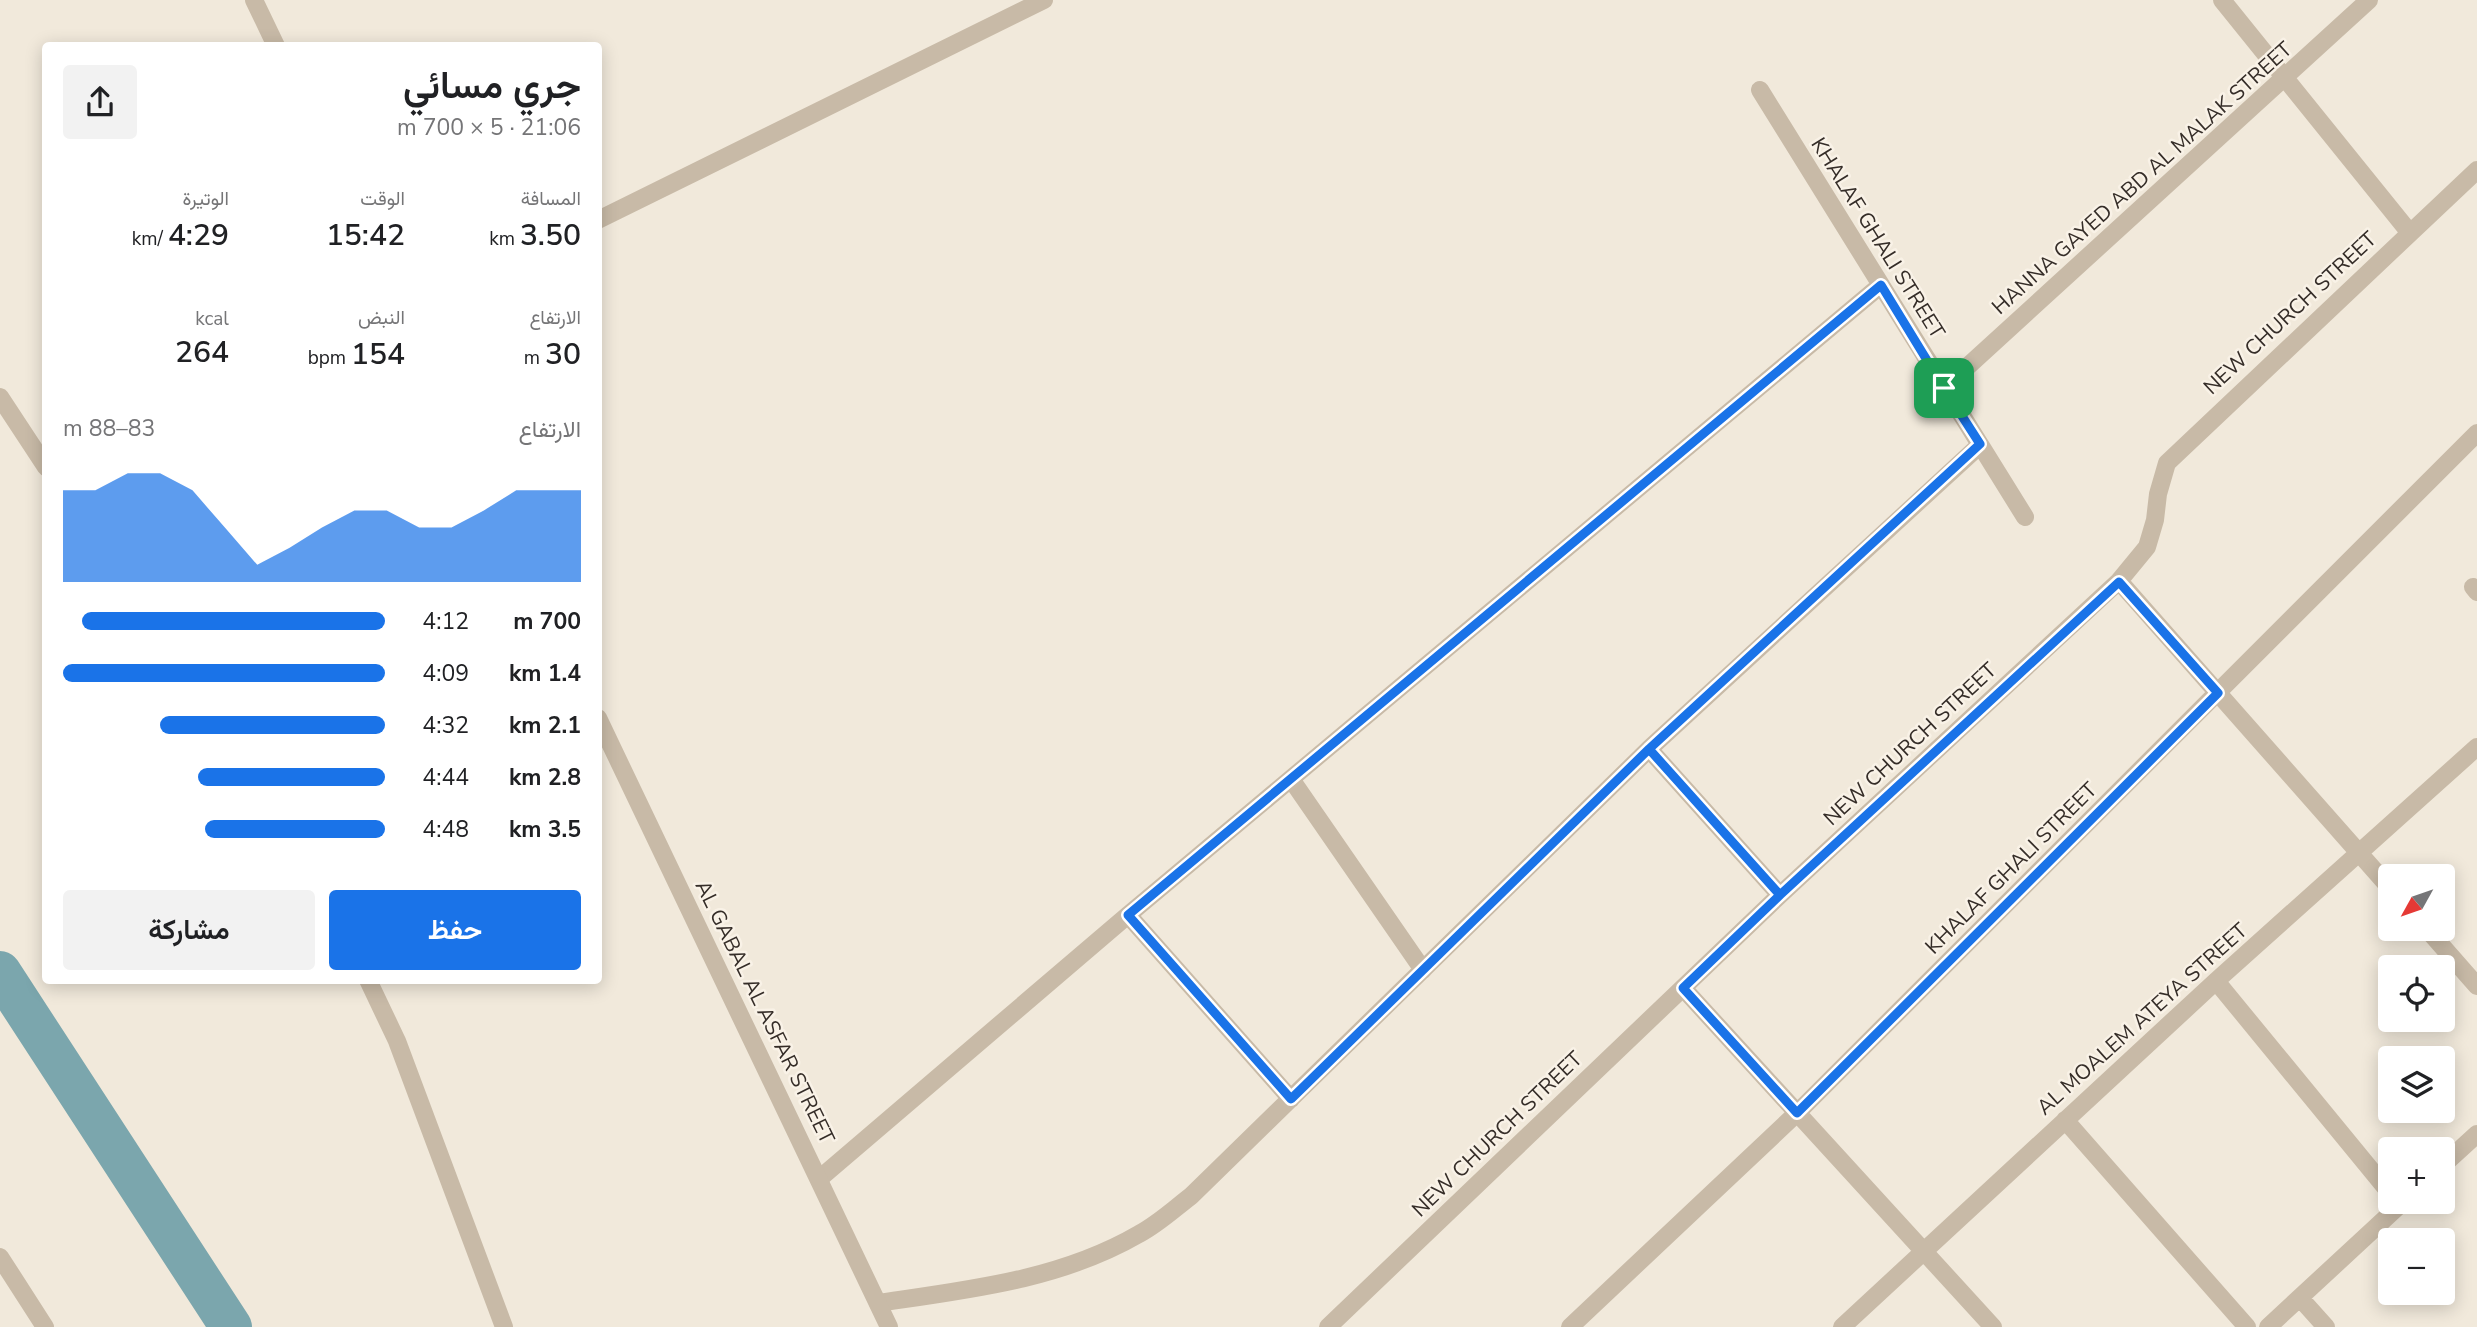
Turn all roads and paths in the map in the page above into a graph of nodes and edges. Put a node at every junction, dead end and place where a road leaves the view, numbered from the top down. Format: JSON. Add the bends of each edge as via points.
{"nodes":[{"id":1,"x":254,"y":0,"type":"edge"},
{"id":2,"x":1044,"y":0,"type":"edge"},
{"id":3,"x":2222,"y":0,"type":"edge"},
{"id":4,"x":2369,"y":0,"type":"edge"},
{"id":5,"x":274,"y":42,"type":"edge"},
{"id":6,"x":2285,"y":78,"type":"junction"},
{"id":7,"x":1760,"y":90,"type":"dead end"},
{"id":8,"x":2477,"y":170,"type":"edge"},
{"id":9,"x":602,"y":218,"type":"edge"},
{"id":10,"x":2410,"y":233,"type":"junction"},
{"id":11,"x":1881,"y":285,"type":"junction"},
{"id":12,"x":1944,"y":388,"type":"junction"},
{"id":13,"x":0,"y":397,"type":"edge"},
{"id":14,"x":2475,"y":441,"type":"edge"},
{"id":15,"x":1980,"y":444,"type":"junction"},
{"id":16,"x":42,"y":461,"type":"edge"},
{"id":17,"x":2025,"y":517,"type":"dead end"},
{"id":18,"x":2119,"y":582,"type":"junction"},
{"id":19,"x":2218,"y":693,"type":"junction"},
{"id":20,"x":602,"y":726,"type":"edge"},
{"id":21,"x":2477,"y":747,"type":"edge"},
{"id":22,"x":1649,"y":749,"type":"junction"},
{"id":23,"x":1290,"y":779,"type":"junction"},
{"id":24,"x":2360,"y":853,"type":"junction"},
{"id":25,"x":2378,"y":874,"type":"edge"},
{"id":26,"x":1780,"y":895,"type":"junction"},
{"id":27,"x":1128,"y":915,"type":"junction"},
{"id":28,"x":2438,"y":942,"type":"edge"},
{"id":29,"x":1423,"y":970,"type":"junction"},
{"id":30,"x":2216,"y":981,"type":"junction"},
{"id":31,"x":370,"y":984,"type":"edge"},
{"id":32,"x":2477,"y":986,"type":"edge"},
{"id":33,"x":1683,"y":988,"type":"junction"},
{"id":34,"x":1291,"y":1099,"type":"junction"},
{"id":35,"x":1797,"y":1113,"type":"junction"},
{"id":36,"x":2065,"y":1120,"type":"junction"},
{"id":37,"x":2477,"y":1134,"type":"edge"},
{"id":38,"x":2455,"y":1154,"type":"edge"},
{"id":39,"x":2378,"y":1177,"type":"edge"},
{"id":40,"x":819,"y":1179,"type":"junction"},
{"id":41,"x":2385,"y":1214,"type":"edge"},
{"id":42,"x":1923,"y":1251,"type":"junction"},
{"id":43,"x":0,"y":1257,"type":"edge"},
{"id":44,"x":2300,"y":1298,"type":"junction"},
{"id":45,"x":878,"y":1303,"type":"junction"},
{"id":46,"x":42,"y":1322,"type":"edge"},
{"id":47,"x":23,"y":1327,"type":"edge"},
{"id":48,"x":504,"y":1327,"type":"edge"},
{"id":49,"x":889,"y":1327,"type":"edge"},
{"id":50,"x":1328,"y":1327,"type":"edge"},
{"id":51,"x":1570,"y":1327,"type":"edge"},
{"id":52,"x":1842,"y":1327,"type":"edge"},
{"id":53,"x":1993,"y":1327,"type":"edge"},
{"id":54,"x":2247,"y":1327,"type":"edge"},
{"id":55,"x":2268,"y":1327,"type":"edge"},
{"id":56,"x":2326,"y":1327,"type":"edge"}],
"edges":[{"from":1,"to":5,"type":"street"},
{"from":2,"to":9,"type":"street"},
{"from":3,"to":6,"type":"street"},
{"from":4,"to":6,"type":"street","name":"HANNA GAYED ABD AL MALAK STREET"},
{"from":6,"to":10,"type":"street"},
{"from":6,"to":12,"type":"street","name":"HANNA GAYED ABD AL MALAK STREET"},
{"from":7,"to":11,"type":"street","name":"KHALAF GHALI STREET"},
{"from":8,"to":10,"type":"street","name":"NEW CHURCH STREET"},
{"from":10,"to":18,"type":"street","name":"NEW CHURCH STREET","via":[[2166,463],[2147,547]]},
{"from":11,"to":12,"type":"street","name":"KHALAF GHALI STREET"},
{"from":11,"to":23,"type":"street"},
{"from":12,"to":15,"type":"street","name":"KHALAF GHALI STREET"},
{"from":13,"to":16,"type":"street"},
{"from":14,"to":19,"type":"street","name":"KHALAF GHALI STREET"},
{"from":15,"to":17,"type":"street","name":"KHALAF GHALI STREET"},
{"from":15,"to":22,"type":"street"},
{"from":18,"to":19,"type":"street"},
{"from":18,"to":26,"type":"street","name":"NEW CHURCH STREET"},
{"from":19,"to":24,"type":"street"},
{"from":19,"to":35,"type":"street","name":"KHALAF GHALI STREET"},
{"from":20,"to":40,"type":"street","name":"AL GABAL AL ASFAR STREET"},
{"from":21,"to":24,"type":"street","name":"AL MOALEM ATEYA STREET"},
{"from":22,"to":26,"type":"street"},
{"from":22,"to":29,"type":"street"},
{"from":23,"to":27,"type":"street"},
{"from":23,"to":29,"type":"street"},
{"from":24,"to":25,"type":"street"},
{"from":24,"to":30,"type":"street","name":"AL MOALEM ATEYA STREET"},
{"from":26,"to":33,"type":"street","name":"NEW CHURCH STREET"},
{"from":27,"to":34,"type":"street"},
{"from":27,"to":40,"type":"street"},
{"from":28,"to":32,"type":"street"},
{"from":29,"to":34,"type":"street"},
{"from":30,"to":36,"type":"street","name":"AL MOALEM ATEYA STREET"},
{"from":30,"to":39,"type":"street"},
{"from":31,"to":48,"type":"street","via":[[397,1041]]},
{"from":33,"to":35,"type":"street"},
{"from":33,"to":50,"type":"street","name":"NEW CHURCH STREET"},
{"from":34,"to":45,"type":"street","via":[[1191,1196],[1140,1234],[1083,1261],[1000,1285]]},
{"from":35,"to":42,"type":"street"},
{"from":35,"to":51,"type":"street","name":"KHALAF GHALI STREET"},
{"from":36,"to":42,"type":"street","name":"AL MOALEM ATEYA STREET"},
{"from":36,"to":54,"type":"street"},
{"from":37,"to":38,"type":"street"},
{"from":40,"to":45,"type":"street","name":"AL GABAL AL ASFAR STREET"},
{"from":41,"to":44,"type":"street"},
{"from":42,"to":52,"type":"street","name":"AL MOALEM ATEYA STREET"},
{"from":42,"to":53,"type":"street"},
{"from":43,"to":46,"type":"street"},
{"from":44,"to":55,"type":"street"},
{"from":44,"to":56,"type":"street"},
{"from":45,"to":49,"type":"street","name":"AL GABAL AL ASFAR STREET"},
{"from":46,"to":47,"type":"street"}]}
